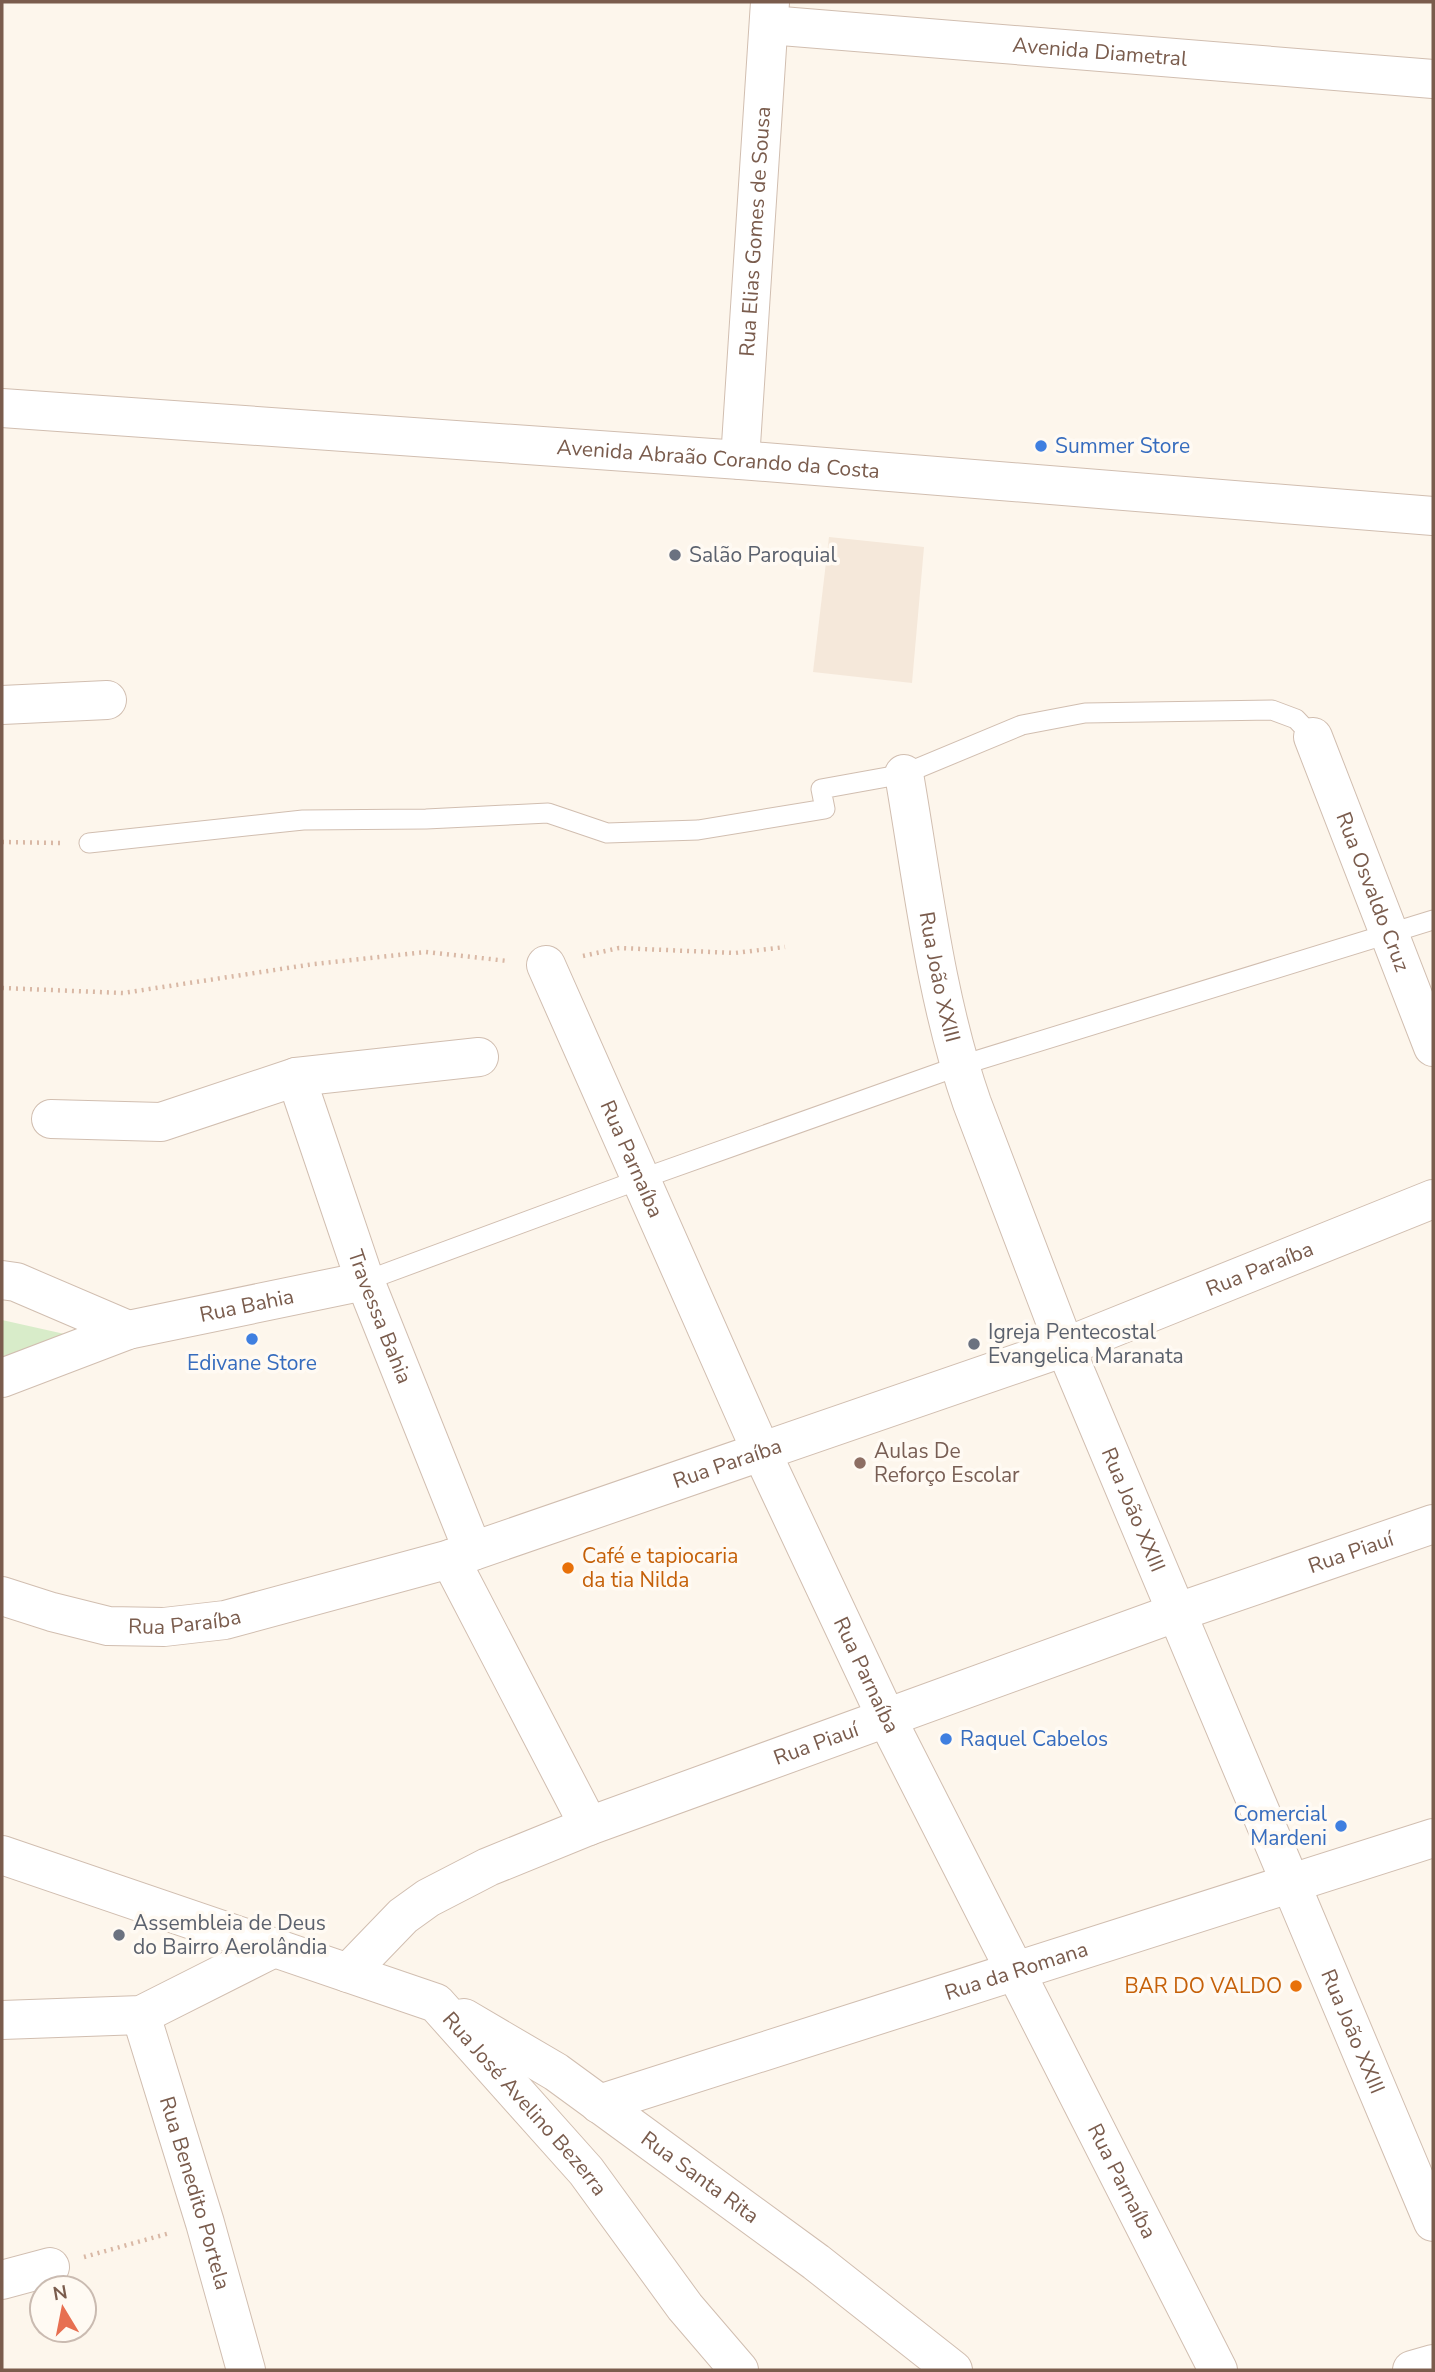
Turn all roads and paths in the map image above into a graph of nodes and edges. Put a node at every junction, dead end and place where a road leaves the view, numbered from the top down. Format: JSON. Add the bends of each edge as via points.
{"nodes":[{"id":1,"x":770,"y":13,"type":"edge"},
{"id":2,"x":1433,"y":79,"type":"edge"},
{"id":3,"x":2,"y":408,"type":"edge"},
{"id":4,"x":740,"y":460,"type":"junction"},
{"id":5,"x":1433,"y":516,"type":"edge"},
{"id":6,"x":107,"y":700,"type":"dead end"},
{"id":7,"x":2,"y":705,"type":"edge"},
{"id":8,"x":1314,"y":737,"type":"joint"},
{"id":9,"x":904,"y":774,"type":"junction"},
{"id":10,"x":2,"y":842,"type":"edge"},
{"id":11,"x":89,"y":843,"type":"joint"},
{"id":12,"x":1433,"y":919,"type":"edge"},
{"id":13,"x":1391,"y":933,"type":"junction"},
{"id":14,"x":785,"y":947,"type":"dead end"},
{"id":15,"x":546,"y":965,"type":"junction"},
{"id":16,"x":2,"y":988,"type":"edge"},
{"id":17,"x":1433,"y":1047,"type":"edge"},
{"id":18,"x":480,"y":1057,"type":"dead end"},
{"id":19,"x":959,"y":1066,"type":"junction"},
{"id":20,"x":296,"y":1077,"type":"junction"},
{"id":21,"x":51,"y":1119,"type":"dead end"},
{"id":22,"x":641,"y":1179,"type":"junction"},
{"id":23,"x":1433,"y":1199,"type":"edge"},
{"id":24,"x":2,"y":1280,"type":"edge"},
{"id":25,"x":365,"y":1281,"type":"junction"},
{"id":26,"x":128,"y":1329,"type":"junction"},
{"id":27,"x":1065,"y":1347,"type":"junction"},
{"id":28,"x":2,"y":1378,"type":"edge"},
{"id":29,"x":761,"y":1451,"type":"junction"},
{"id":30,"x":1433,"y":1524,"type":"edge"},
{"id":31,"x":461,"y":1555,"type":"junction"},
{"id":32,"x":2,"y":1596,"type":"edge"},
{"id":33,"x":1175,"y":1613,"type":"junction"},
{"id":34,"x":887,"y":1719,"type":"junction"},
{"id":35,"x":589,"y":1826,"type":"junction"},
{"id":36,"x":1433,"y":1839,"type":"edge"},
{"id":37,"x":2,"y":1855,"type":"edge"},
{"id":38,"x":1290,"y":1885,"type":"junction"},
{"id":39,"x":274,"y":1948,"type":"junction"},
{"id":40,"x":1016,"y":1970,"type":"junction"},
{"id":41,"x":348,"y":1973,"type":"junction"},
{"id":42,"x":436,"y":2003,"type":"junction"},
{"id":43,"x":141,"y":2015,"type":"junction"},
{"id":44,"x":2,"y":2021,"type":"edge"},
{"id":45,"x":598,"y":2104,"type":"junction"},
{"id":46,"x":1433,"y":2222,"type":"edge"},
{"id":47,"x":205,"y":2223,"type":"junction"},
{"id":48,"x":50,"y":2267,"type":"joint"},
{"id":49,"x":2,"y":2280,"type":"edge"},
{"id":50,"x":1433,"y":2364,"type":"edge"},
{"id":51,"x":246,"y":2370,"type":"edge"},
{"id":52,"x":739,"y":2370,"type":"edge"},
{"id":53,"x":953,"y":2370,"type":"edge"},
{"id":54,"x":1218,"y":2370,"type":"edge"},
{"id":55,"x":1412,"y":2370,"type":"edge"}],
"edges":[{"from":1,"to":2,"type":"street","name":"Avenida Diametral"},
{"from":1,"to":4,"type":"street","name":"Rua Elias Gomes de Sousa"},
{"from":3,"to":4,"type":"street","name":"Avenida Abraão Corando da Costa"},
{"from":4,"to":5,"type":"street","name":"Avenida Abraão Corando da Costa"},
{"from":6,"to":7,"type":"street"},
{"from":8,"to":9,"type":"lane","via":[[1296,719],[1272,710],[1085,713],[1022,724]]},
{"from":8,"to":13,"type":"street","name":"Rua Osvaldo Cruz"},
{"from":9,"to":11,"type":"lane","via":[[821,789],[825,809],[698,830],[607,833],[548,813],[303,820]]},
{"from":9,"to":19,"type":"street","name":"Rua João XXIII","via":[[937,971]]},
{"from":10,"to":11,"type":"path"},
{"from":12,"to":13,"type":"lane"},
{"from":13,"to":17,"type":"street","name":"Rua Osvaldo Cruz"},
{"from":13,"to":19,"type":"lane"},
{"from":14,"to":15,"type":"path","via":[[735,953],[619,948]]},
{"from":15,"to":16,"type":"path","via":[[426,952],[123,993]]},
{"from":15,"to":22,"type":"street","name":"Rua Parnaíba"},
{"from":18,"to":20,"type":"street"},
{"from":19,"to":22,"type":"lane"},
{"from":19,"to":27,"type":"street","name":"Rua João XXIII"},
{"from":20,"to":21,"type":"street","via":[[161,1122]]},
{"from":20,"to":25,"type":"street","name":"Travessa Bahia"},
{"from":22,"to":25,"type":"lane"},
{"from":22,"to":29,"type":"street","name":"Rua Parnaíba"},
{"from":23,"to":27,"type":"street","name":"Rua Paraíba"},
{"from":24,"to":26,"type":"street"},
{"from":25,"to":26,"type":"street","name":"Rua Bahia"},
{"from":25,"to":31,"type":"street","name":"Travessa Bahia"},
{"from":26,"to":28,"type":"street","name":"Rua Bahia"},
{"from":27,"to":29,"type":"street","name":"Rua Paraíba"},
{"from":27,"to":33,"type":"street","name":"Rua João XXIII"},
{"from":29,"to":31,"type":"street","name":"Rua Paraíba"},
{"from":29,"to":34,"type":"street","name":"Rua Parnaíba"},
{"from":30,"to":33,"type":"street","name":"Rua Piauí"},
{"from":31,"to":32,"type":"street","name":"Rua Paraíba","via":[[225,1620],[164,1627],[108,1626]]},
{"from":31,"to":35,"type":"street","name":"Travessa Bahia"},
{"from":33,"to":34,"type":"street","name":"Rua Piauí"},
{"from":33,"to":38,"type":"street","name":"Rua João XXIII"},
{"from":34,"to":35,"type":"street","name":"Rua Piauí"},
{"from":34,"to":40,"type":"street","name":"Rua Parnaíba"},
{"from":35,"to":41,"type":"street","name":"Rua Piauí","via":[[488,1867],[428,1898],[403,1916]]},
{"from":36,"to":38,"type":"street","name":"Rua da Romana"},
{"from":37,"to":39,"type":"street","name":"Rua José Avelino Bezerra"},
{"from":38,"to":40,"type":"street","name":"Rua da Romana"},
{"from":38,"to":46,"type":"street","name":"Rua João XXIII"},
{"from":39,"to":41,"type":"street","name":"Rua José Avelino Bezerra"},
{"from":39,"to":43,"type":"street"},
{"from":40,"to":45,"type":"street","name":"Rua da Romana"},
{"from":40,"to":54,"type":"street","name":"Rua Parnaíba"},
{"from":41,"to":42,"type":"street","name":"Rua José Avelino Bezerra"},
{"from":42,"to":45,"type":"street","name":"Rua Santa Rita","via":[[516,2048]]},
{"from":42,"to":52,"type":"street","name":"Rua José Avelino Bezerra","via":[[586,2171],[685,2307]]},
{"from":43,"to":44,"type":"street"},
{"from":43,"to":47,"type":"street","name":"Rua Benedito Portela"},
{"from":45,"to":53,"type":"street","name":"Rua Santa Rita","via":[[816,2262]]},
{"from":47,"to":48,"type":"path"},
{"from":47,"to":51,"type":"street","name":"Rua Benedito Portela"},
{"from":48,"to":49,"type":"street"},
{"from":50,"to":55,"type":"street"}]}
